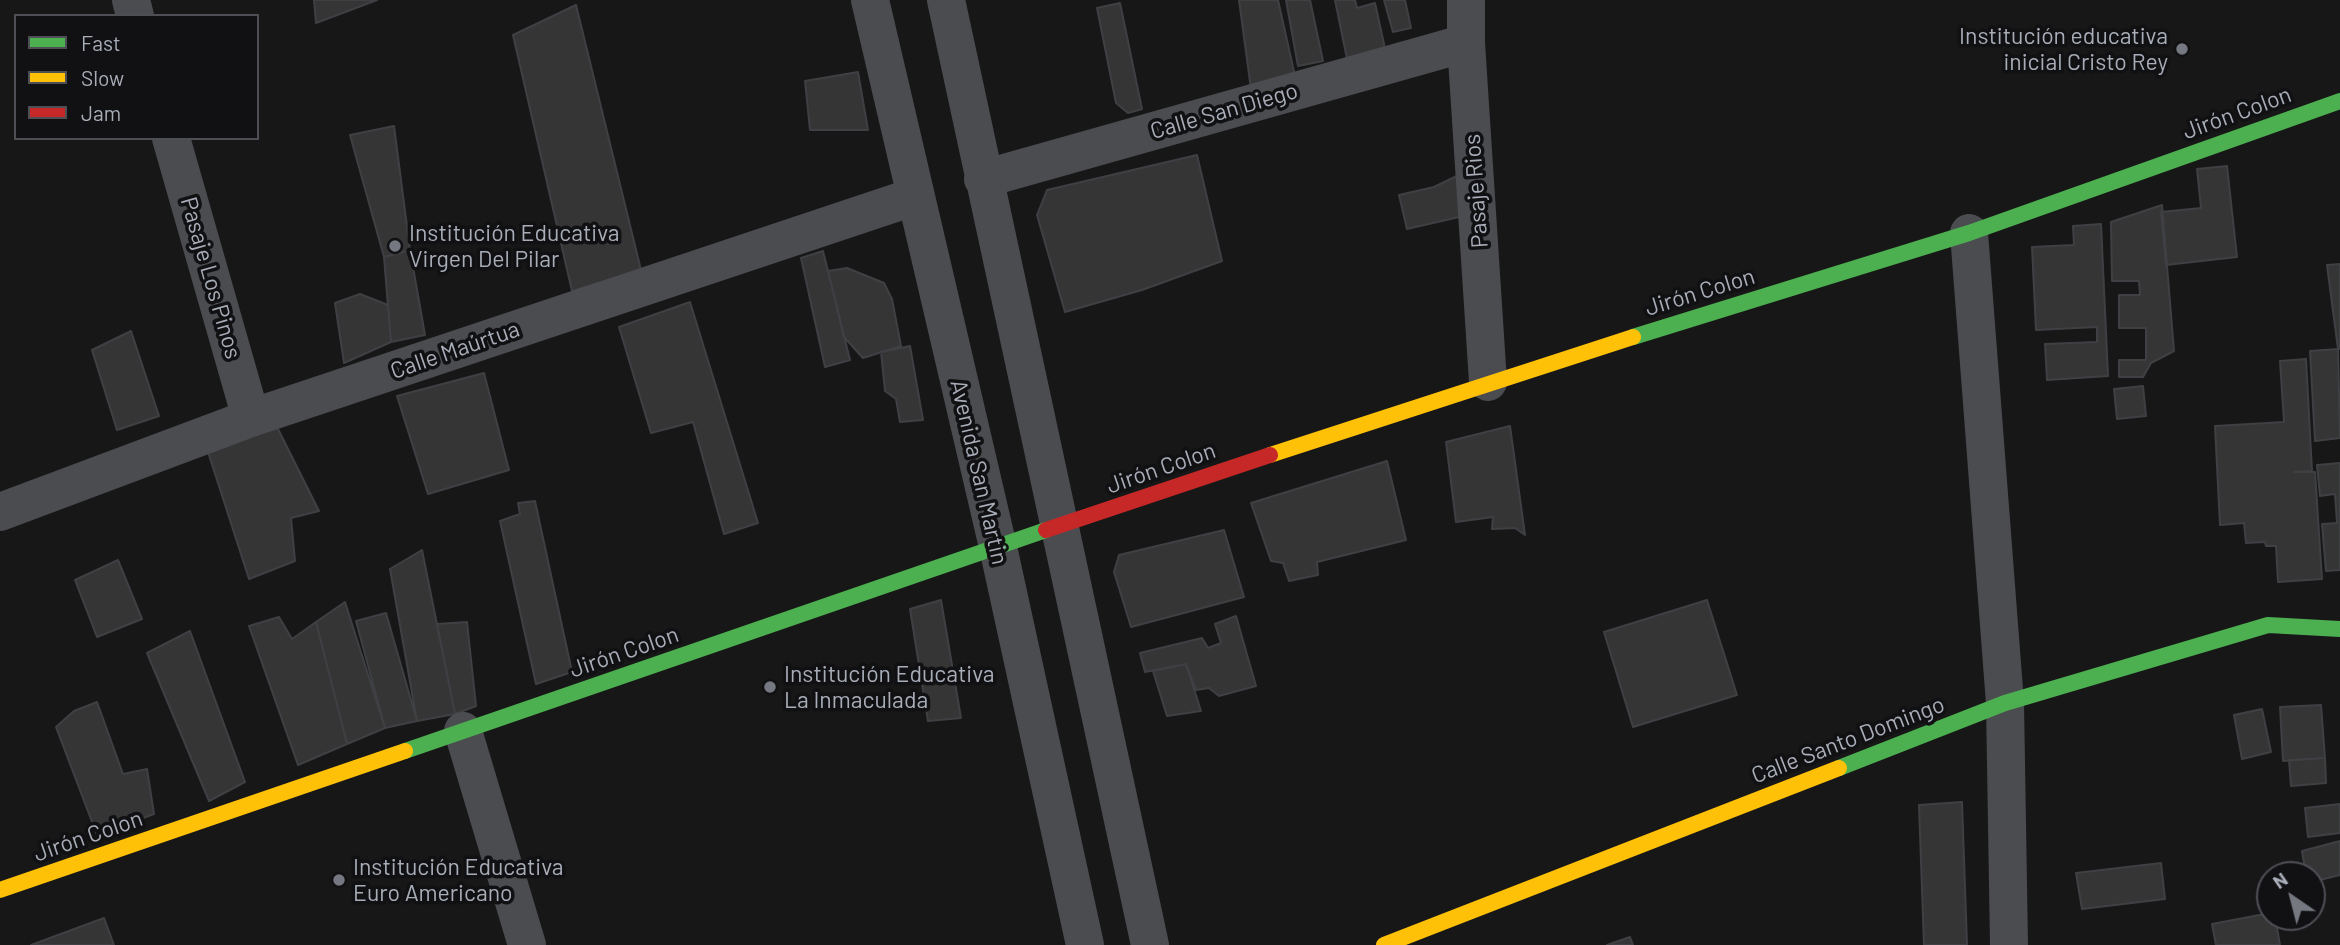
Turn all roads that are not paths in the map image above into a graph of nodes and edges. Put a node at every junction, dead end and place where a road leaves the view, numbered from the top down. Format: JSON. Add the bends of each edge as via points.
{"nodes":[{"id":1,"x":870,"y":0,"type":"edge"},
{"id":2,"x":946,"y":0,"type":"edge"},
{"id":3,"x":1466,"y":0,"type":"edge"},
{"id":4,"x":1466,"y":43,"type":"junction"},
{"id":5,"x":2340,"y":101,"type":"edge"},
{"id":6,"x":172,"y":140,"type":"edge"},
{"id":7,"x":983,"y":179,"type":"junction"},
{"id":8,"x":913,"y":197,"type":"junction"},
{"id":9,"x":1969,"y":233,"type":"junction"},
{"id":10,"x":1488,"y":382,"type":"junction"},
{"id":11,"x":251,"y":418,"type":"junction"},
{"id":12,"x":0,"y":512,"type":"edge"},
{"id":13,"x":1058,"y":526,"type":"junction"},
{"id":14,"x":998,"y":548,"type":"junction"},
{"id":15,"x":2340,"y":629,"type":"edge"},
{"id":16,"x":2005,"y":703,"type":"junction"},
{"id":17,"x":463,"y":731,"type":"junction"},
{"id":18,"x":0,"y":890,"type":"edge"},
{"id":19,"x":527,"y":945,"type":"edge"},
{"id":20,"x":1085,"y":945,"type":"edge"},
{"id":21,"x":1150,"y":945,"type":"edge"},
{"id":22,"x":1384,"y":945,"type":"edge"},
{"id":23,"x":2010,"y":945,"type":"edge"}],
"edges":[{"from":1,"to":8,"type":"street","name":"Avenida San Martin"},
{"from":2,"to":7,"type":"street"},
{"from":3,"to":4,"type":"street","name":"Pasaje Rios"},
{"from":4,"to":7,"type":"street","name":"Calle San Diego"},
{"from":4,"to":10,"type":"street","name":"Pasaje Rios"},
{"from":5,"to":9,"type":"street","name":"Jirón Colon"},
{"from":6,"to":11,"type":"street","name":"Pasaje Los Pinos"},
{"from":7,"to":13,"type":"street"},
{"from":8,"to":11,"type":"street","name":"Calle Maúrtua"},
{"from":8,"to":14,"type":"street","name":"Avenida San Martin"},
{"from":9,"to":10,"type":"street","name":"Jirón Colon"},
{"from":9,"to":16,"type":"street"},
{"from":10,"to":13,"type":"street","name":"Jirón Colon"},
{"from":11,"to":12,"type":"street","name":"Calle Maúrtua"},
{"from":13,"to":14,"type":"street","name":"Jirón Colon"},
{"from":13,"to":21,"type":"street"},
{"from":14,"to":17,"type":"street","name":"Jirón Colon"},
{"from":14,"to":20,"type":"street","name":"Avenida San Martin"},
{"from":15,"to":16,"type":"street","name":"Calle Santo Domingo","via":[[2268,625]]},
{"from":16,"to":22,"type":"street","name":"Calle Santo Domingo"},
{"from":16,"to":23,"type":"street"},
{"from":17,"to":18,"type":"street","name":"Jirón Colon"},
{"from":17,"to":19,"type":"street"}]}
